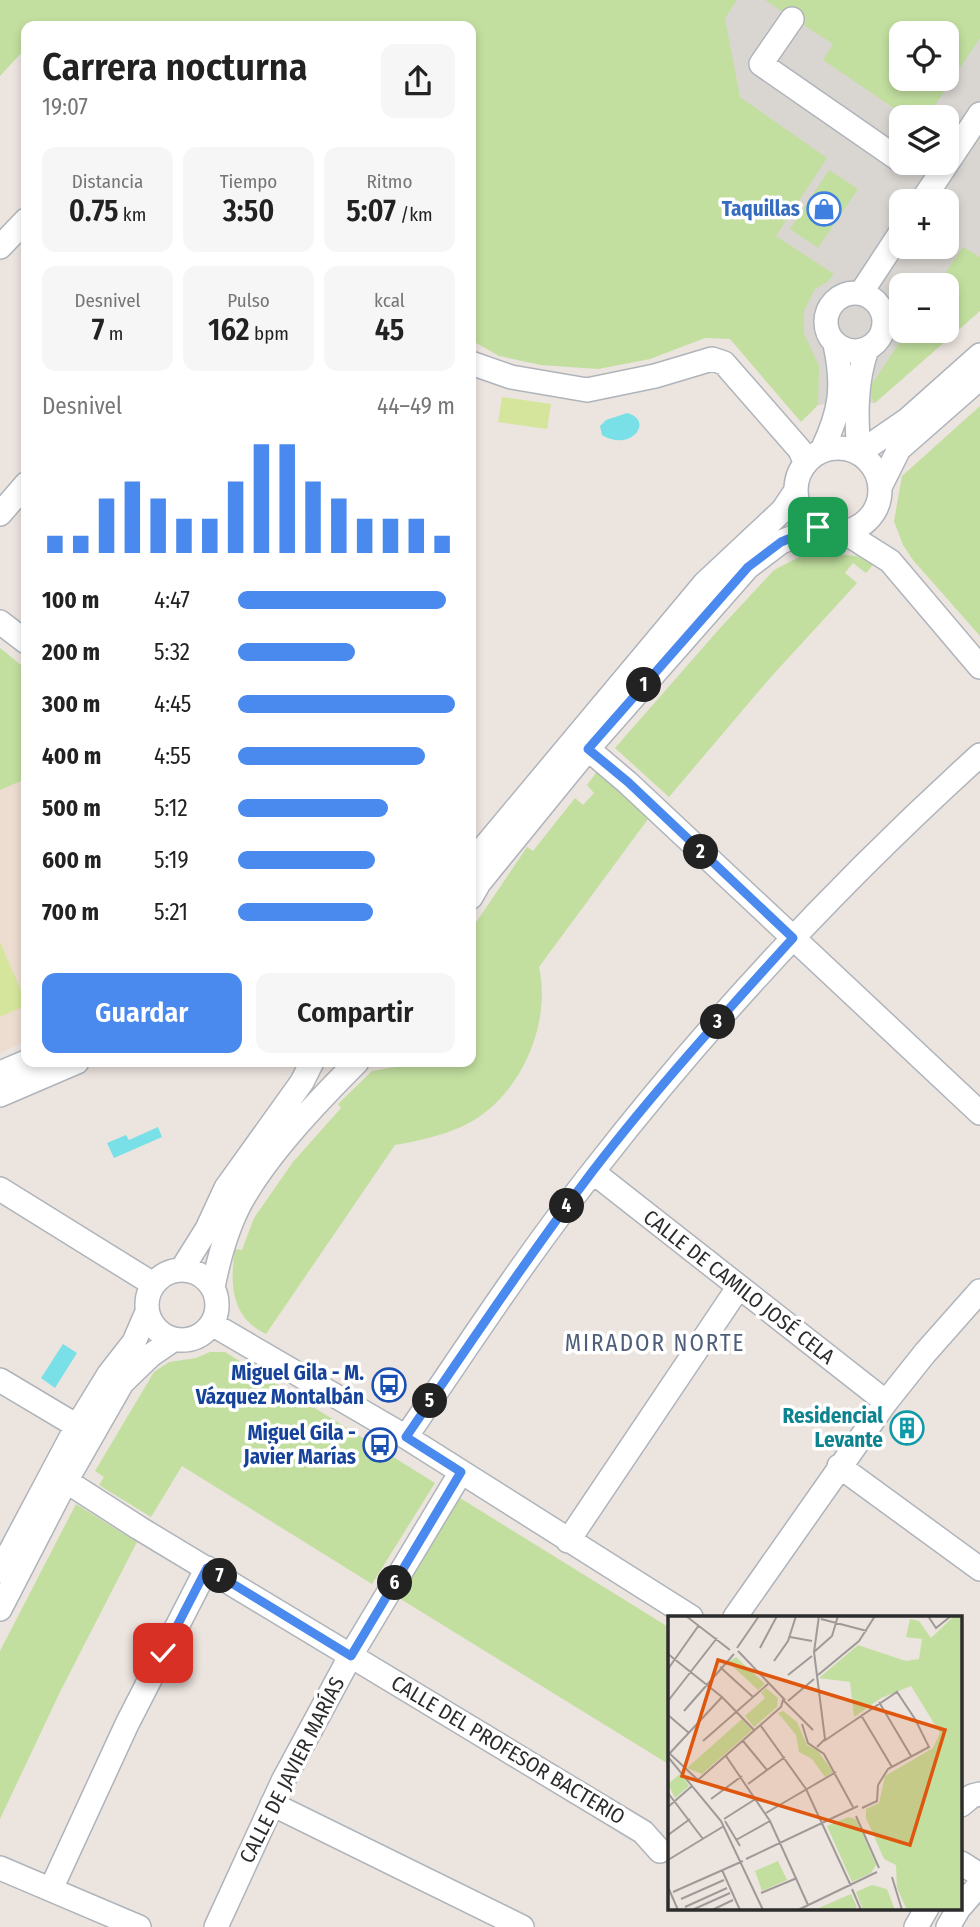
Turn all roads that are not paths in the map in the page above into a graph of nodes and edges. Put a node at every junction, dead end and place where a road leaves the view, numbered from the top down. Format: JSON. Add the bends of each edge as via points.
{"nodes":[{"id":1,"x":792,"y":19,"type":"dead end"},
{"id":2,"x":980,"y":114,"type":"edge"},
{"id":3,"x":889,"y":152,"type":"edge"},
{"id":4,"x":914,"y":175,"type":"edge"},
{"id":5,"x":926,"y":189,"type":"edge"},
{"id":6,"x":930,"y":189,"type":"edge"},
{"id":7,"x":21,"y":225,"type":"edge"},
{"id":8,"x":0,"y":247,"type":"edge"},
{"id":9,"x":889,"y":251,"type":"edge"},
{"id":10,"x":862,"y":293,"type":"junction"},
{"id":11,"x":835,"y":344,"type":"junction"},
{"id":12,"x":867,"y":349,"type":"junction"},
{"id":13,"x":980,"y":355,"type":"edge"},
{"id":14,"x":476,"y":365,"type":"edge"},
{"id":15,"x":980,"y":378,"type":"edge"},
{"id":16,"x":859,"y":453,"type":"junction"},
{"id":17,"x":814,"y":456,"type":"junction"},
{"id":18,"x":880,"y":487,"type":"junction"},
{"id":19,"x":21,"y":490,"type":"edge"},
{"id":20,"x":795,"y":492,"type":"junction"},
{"id":21,"x":876,"y":510,"type":"junction"},
{"id":22,"x":0,"y":514,"type":"edge"},
{"id":23,"x":818,"y":527,"type":"junction"},
{"id":24,"x":844,"y":532,"type":"junction"},
{"id":25,"x":890,"y":561,"type":"junction"},
{"id":26,"x":0,"y":622,"type":"edge"},
{"id":27,"x":21,"y":638,"type":"edge"},
{"id":28,"x":980,"y":667,"type":"edge"},
{"id":29,"x":588,"y":749,"type":"junction"},
{"id":30,"x":980,"y":755,"type":"edge"},
{"id":31,"x":476,"y":857,"type":"edge"},
{"id":32,"x":476,"y":888,"type":"edge"},
{"id":33,"x":793,"y":938,"type":"junction"},
{"id":34,"x":21,"y":1064,"type":"edge"},
{"id":35,"x":65,"y":1067,"type":"edge"},
{"id":36,"x":310,"y":1067,"type":"edge"},
{"id":37,"x":352,"y":1067,"type":"edge"},
{"id":38,"x":0,"y":1073,"type":"edge"},
{"id":39,"x":0,"y":1095,"type":"edge"},
{"id":40,"x":980,"y":1112,"type":"edge"},
{"id":41,"x":593,"y":1172,"type":"junction"},
{"id":42,"x":0,"y":1189,"type":"edge"},
{"id":43,"x":182,"y":1269,"type":"junction"},
{"id":44,"x":153,"y":1284,"type":"junction"},
{"id":45,"x":213,"y":1287,"type":"junction"},
{"id":46,"x":738,"y":1288,"type":"junction"},
{"id":47,"x":978,"y":1297,"type":"edge"},
{"id":48,"x":147,"y":1312,"type":"junction"},
{"id":49,"x":212,"y":1324,"type":"junction"},
{"id":50,"x":173,"y":1340,"type":"junction"},
{"id":51,"x":0,"y":1380,"type":"edge"},
{"id":52,"x":886,"y":1402,"type":"junction"},
{"id":53,"x":77,"y":1426,"type":"junction"},
{"id":54,"x":406,"y":1437,"type":"junction"},
{"id":55,"x":839,"y":1466,"type":"junction"},
{"id":56,"x":461,"y":1472,"type":"junction"},
{"id":57,"x":66,"y":1481,"type":"junction"},
{"id":58,"x":568,"y":1541,"type":"junction"},
{"id":59,"x":2,"y":1563,"type":"edge"},
{"id":60,"x":207,"y":1568,"type":"junction"},
{"id":61,"x":980,"y":1569,"type":"edge"},
{"id":62,"x":0,"y":1609,"type":"edge"},
{"id":63,"x":689,"y":1616,"type":"edge"},
{"id":64,"x":736,"y":1616,"type":"edge"},
{"id":65,"x":351,"y":1656,"type":"junction"},
{"id":66,"x":272,"y":1804,"type":"junction"},
{"id":67,"x":660,"y":1851,"type":"dead end"},
{"id":68,"x":962,"y":1864,"type":"edge"},
{"id":69,"x":0,"y":1868,"type":"edge"},
{"id":70,"x":980,"y":1875,"type":"edge"},
{"id":71,"x":980,"y":1884,"type":"edge"},
{"id":72,"x":51,"y":1889,"type":"junction"},
{"id":73,"x":962,"y":1905,"type":"edge"},
{"id":74,"x":926,"y":1910,"type":"edge"},
{"id":75,"x":958,"y":1910,"type":"edge"},
{"id":76,"x":139,"y":1927,"type":"edge"},
{"id":77,"x":216,"y":1927,"type":"edge"},
{"id":78,"x":522,"y":1927,"type":"edge"},
{"id":79,"x":916,"y":1927,"type":"edge"},
{"id":80,"x":948,"y":1927,"type":"edge"}],
"edges":[{"from":1,"to":3,"type":"street","via":[[761,64]]},
{"from":2,"to":6,"type":"street"},
{"from":4,"to":5,"type":"street"},
{"from":7,"to":8,"type":"street"},
{"from":9,"to":10,"type":"street"},
{"from":10,"to":11,"type":"street","via":[[843,295],[829,309],[826,327]]},
{"from":10,"to":12,"type":"street","via":[[877,303],[884,319],[881,337]]},
{"from":11,"to":12,"type":"street","via":[[850,351]]},
{"from":11,"to":17,"type":"street","via":[[841,374],[837,409],[834,425]]},
{"from":12,"to":16,"type":"street","via":[[857,412]]},
{"from":13,"to":16,"type":"street","via":[[907,420]]},
{"from":14,"to":17,"type":"street","via":[[510,377],[587,390],[712,359],[724,363],[792,441]]},
{"from":15,"to":18,"type":"street","via":[[900,449]]},
{"from":16,"to":17,"type":"street","via":[[834,447]]},
{"from":16,"to":18,"type":"street","via":[[874,467]]},
{"from":17,"to":20,"type":"street","via":[[800,471]]},
{"from":18,"to":21,"type":"street"},
{"from":19,"to":22,"type":"street"},
{"from":20,"to":23,"type":"street","via":[[802,512]]},
{"from":20,"to":31,"type":"street","via":[[783,510],[704,583]]},
{"from":21,"to":24,"type":"street","via":[[868,521]]},
{"from":21,"to":25,"type":"street"},
{"from":23,"to":24,"type":"street"},
{"from":23,"to":29,"type":"street","via":[[781,542],[748,567]]},
{"from":24,"to":25,"type":"street"},
{"from":25,"to":28,"type":"street"},
{"from":26,"to":27,"type":"street"},
{"from":29,"to":32,"type":"street"},
{"from":29,"to":33,"type":"street"},
{"from":30,"to":33,"type":"street","via":[[908,820]]},
{"from":33,"to":40,"type":"street"},
{"from":33,"to":41,"type":"street","via":[[666,1080]]},
{"from":34,"to":38,"type":"street"},
{"from":35,"to":39,"type":"street"},
{"from":36,"to":43,"type":"street","via":[[226,1188]]},
{"from":37,"to":45,"type":"street","via":[[279,1148],[243,1199],[225,1237]]},
{"from":41,"to":46,"type":"street","name":"CALLE DE CAMILO JOSÉ CELA"},
{"from":41,"to":54,"type":"street"},
{"from":42,"to":44,"type":"street"},
{"from":43,"to":44,"type":"street"},
{"from":43,"to":45,"type":"street","via":[[205,1278]]},
{"from":44,"to":48,"type":"street"},
{"from":45,"to":49,"type":"street","via":[[217,1312]]},
{"from":46,"to":52,"type":"street","name":"CALLE DE CAMILO JOSÉ CELA"},
{"from":46,"to":58,"type":"street"},
{"from":47,"to":52,"type":"street"},
{"from":48,"to":50,"type":"street","via":[[161,1334]]},
{"from":48,"to":53,"type":"street","via":[[134,1342]]},
{"from":49,"to":50,"type":"street","via":[[195,1338]]},
{"from":49,"to":54,"type":"street"},
{"from":50,"to":57,"type":"street","via":[[122,1383]]},
{"from":51,"to":53,"type":"street"},
{"from":52,"to":55,"type":"street"},
{"from":53,"to":59,"type":"street"},
{"from":54,"to":56,"type":"street"},
{"from":55,"to":61,"type":"street"},
{"from":55,"to":64,"type":"street"},
{"from":56,"to":58,"type":"street"},
{"from":56,"to":65,"type":"street","name":"CALLE DE JAVIER MARÍAS"},
{"from":57,"to":60,"type":"street","name":"CALLE DEL PROFESOR BACTERIO"},
{"from":57,"to":62,"type":"street"},
{"from":58,"to":63,"type":"street"},
{"from":60,"to":65,"type":"street","name":"CALLE DEL PROFESOR BACTERIO"},
{"from":60,"to":72,"type":"street","via":[[127,1724]]},
{"from":65,"to":66,"type":"street","name":"CALLE DE JAVIER MARÍAS"},
{"from":65,"to":67,"type":"street","name":"CALLE DEL PROFESOR BACTERIO","via":[[643,1832]]},
{"from":66,"to":77,"type":"street","name":"CALLE DE JAVIER MARÍAS"},
{"from":66,"to":78,"type":"street"},
{"from":68,"to":70,"type":"street"},
{"from":69,"to":72,"type":"street"},
{"from":71,"to":73,"type":"street"},
{"from":72,"to":76,"type":"street"},
{"from":74,"to":79,"type":"street"},
{"from":75,"to":80,"type":"street"}]}
